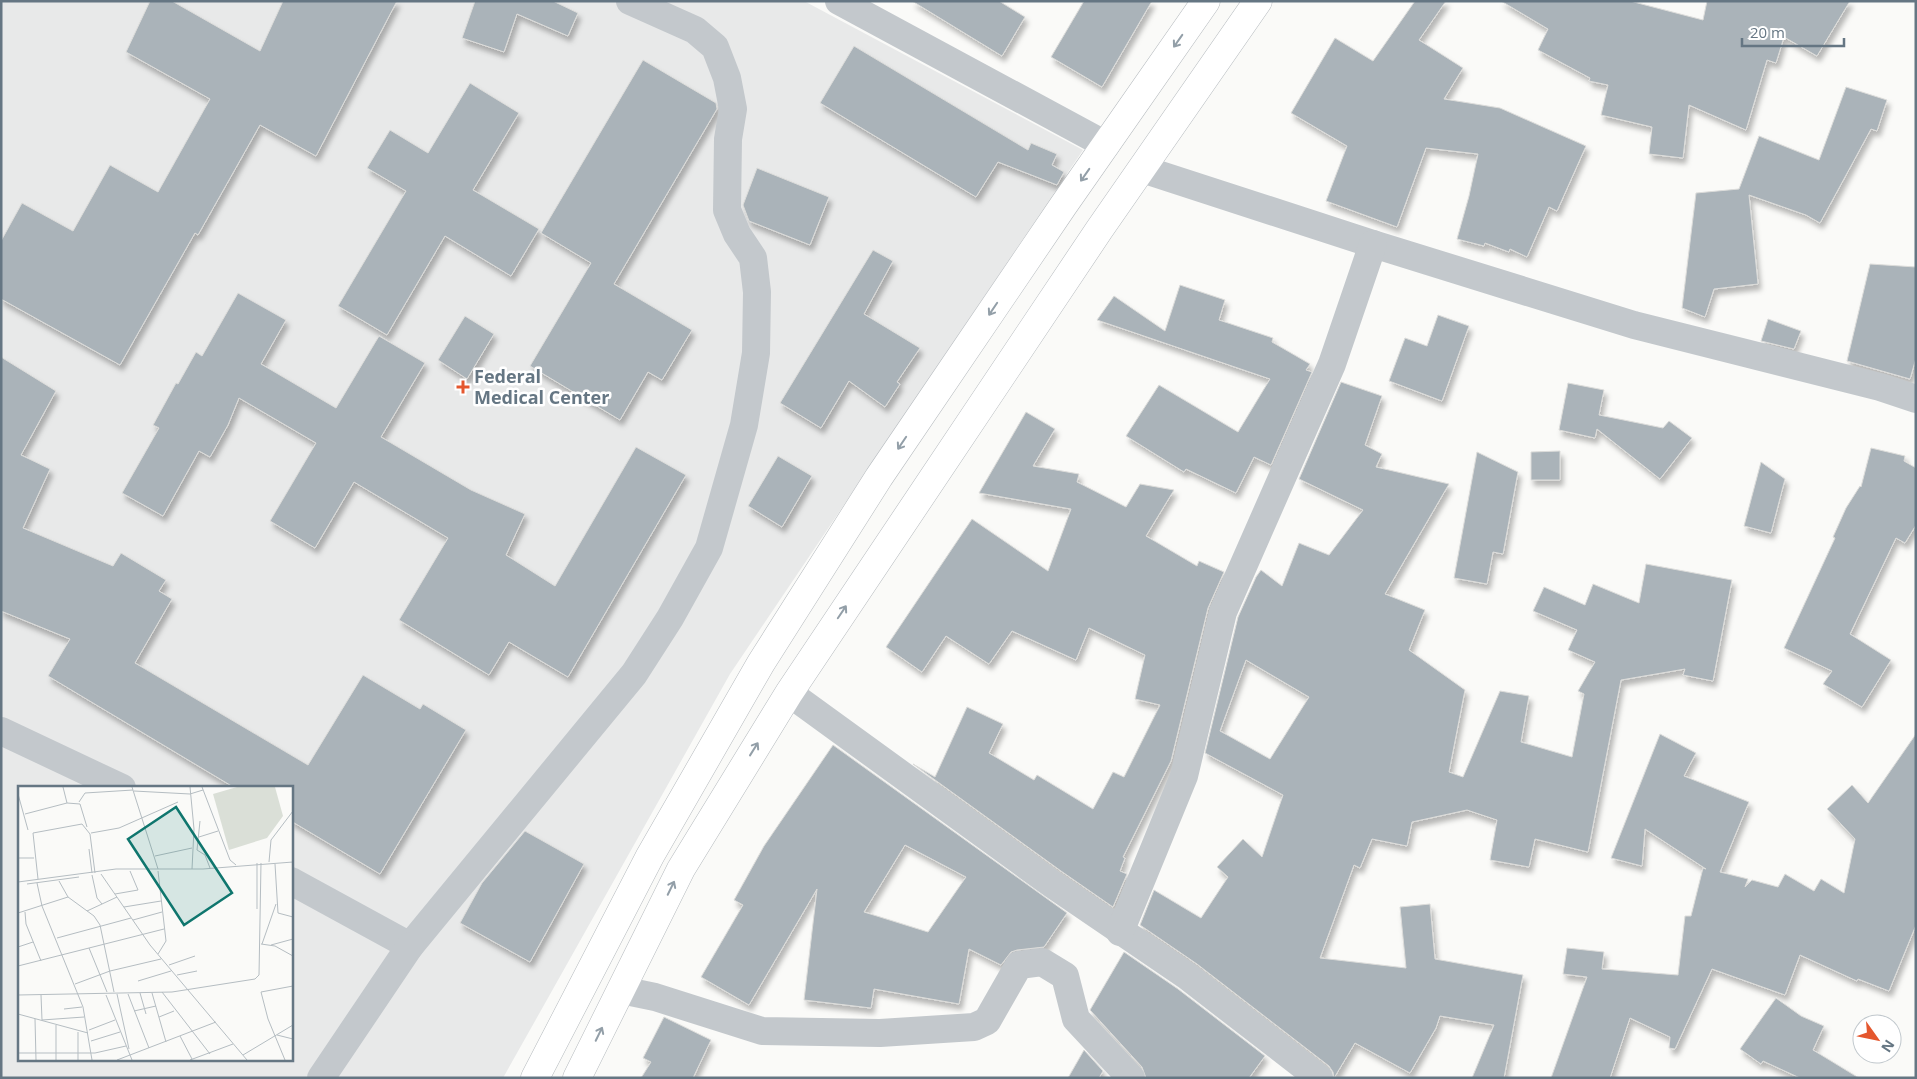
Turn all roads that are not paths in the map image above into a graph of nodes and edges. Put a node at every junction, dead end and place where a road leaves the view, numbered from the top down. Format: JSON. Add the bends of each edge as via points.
{"nodes":[{"id":1,"x":630,"y":1,"type":"edge"},
{"id":2,"x":839,"y":1,"type":"edge"},
{"id":3,"x":1206,"y":1,"type":"edge"},
{"id":4,"x":1258,"y":1,"type":"edge"},
{"id":5,"x":1106,"y":145,"type":"junction"},
{"id":6,"x":1142,"y":170,"type":"junction"},
{"id":7,"x":1373,"y":244,"type":"junction"},
{"id":8,"x":1916,"y":398,"type":"edge"},
{"id":9,"x":788,"y":694,"type":"junction"},
{"id":10,"x":1,"y":731,"type":"edge"},
{"id":11,"x":118,"y":786,"type":"edge"},
{"id":12,"x":292,"y":882,"type":"edge"},
{"id":13,"x":1120,"y":932,"type":"junction"},
{"id":14,"x":410,"y":946,"type":"junction"},
{"id":15,"x":621,"y":990,"type":"junction"},
{"id":16,"x":321,"y":1078,"type":"edge"},
{"id":17,"x":535,"y":1078,"type":"edge"},
{"id":18,"x":577,"y":1078,"type":"edge"},
{"id":19,"x":1131,"y":1078,"type":"edge"},
{"id":20,"x":1320,"y":1078,"type":"edge"}],
"edges":[{"from":1,"to":14,"type":"street","via":[[695,30],[715,47],[727,78],[733,109],[728,139],[727,210],[752,258],[757,292],[756,353],[744,425],[709,548],[670,618],[634,674]]},
{"from":2,"to":5,"type":"street"},
{"from":3,"to":5,"type":"main road","one_way":true},
{"from":4,"to":6,"type":"main road"},
{"from":5,"to":17,"type":"main road","one_way":true,"via":[[879,477],[761,663],[650,856]]},
{"from":6,"to":7,"type":"street"},
{"from":9,"to":6,"type":"main road","one_way":true},
{"from":7,"to":8,"type":"street","via":[[1634,324]]},
{"from":7,"to":13,"type":"street","via":[[1332,364],[1223,612],[1184,776]]},
{"from":9,"to":13,"type":"street"},
{"from":15,"to":9,"type":"main road","one_way":true,"via":[[681,869]]},
{"from":10,"to":11,"type":"street"},
{"from":12,"to":14,"type":"street"},
{"from":13,"to":20,"type":"street","via":[[1187,976]]},
{"from":14,"to":16,"type":"street"},
{"from":18,"to":15,"type":"main road","one_way":true},
{"from":15,"to":19,"type":"street","via":[[655,997],[762,1031],[880,1033],[974,1027],[987,1021],[1019,965],[1042,962],[1066,976],[1076,1019]]}]}
